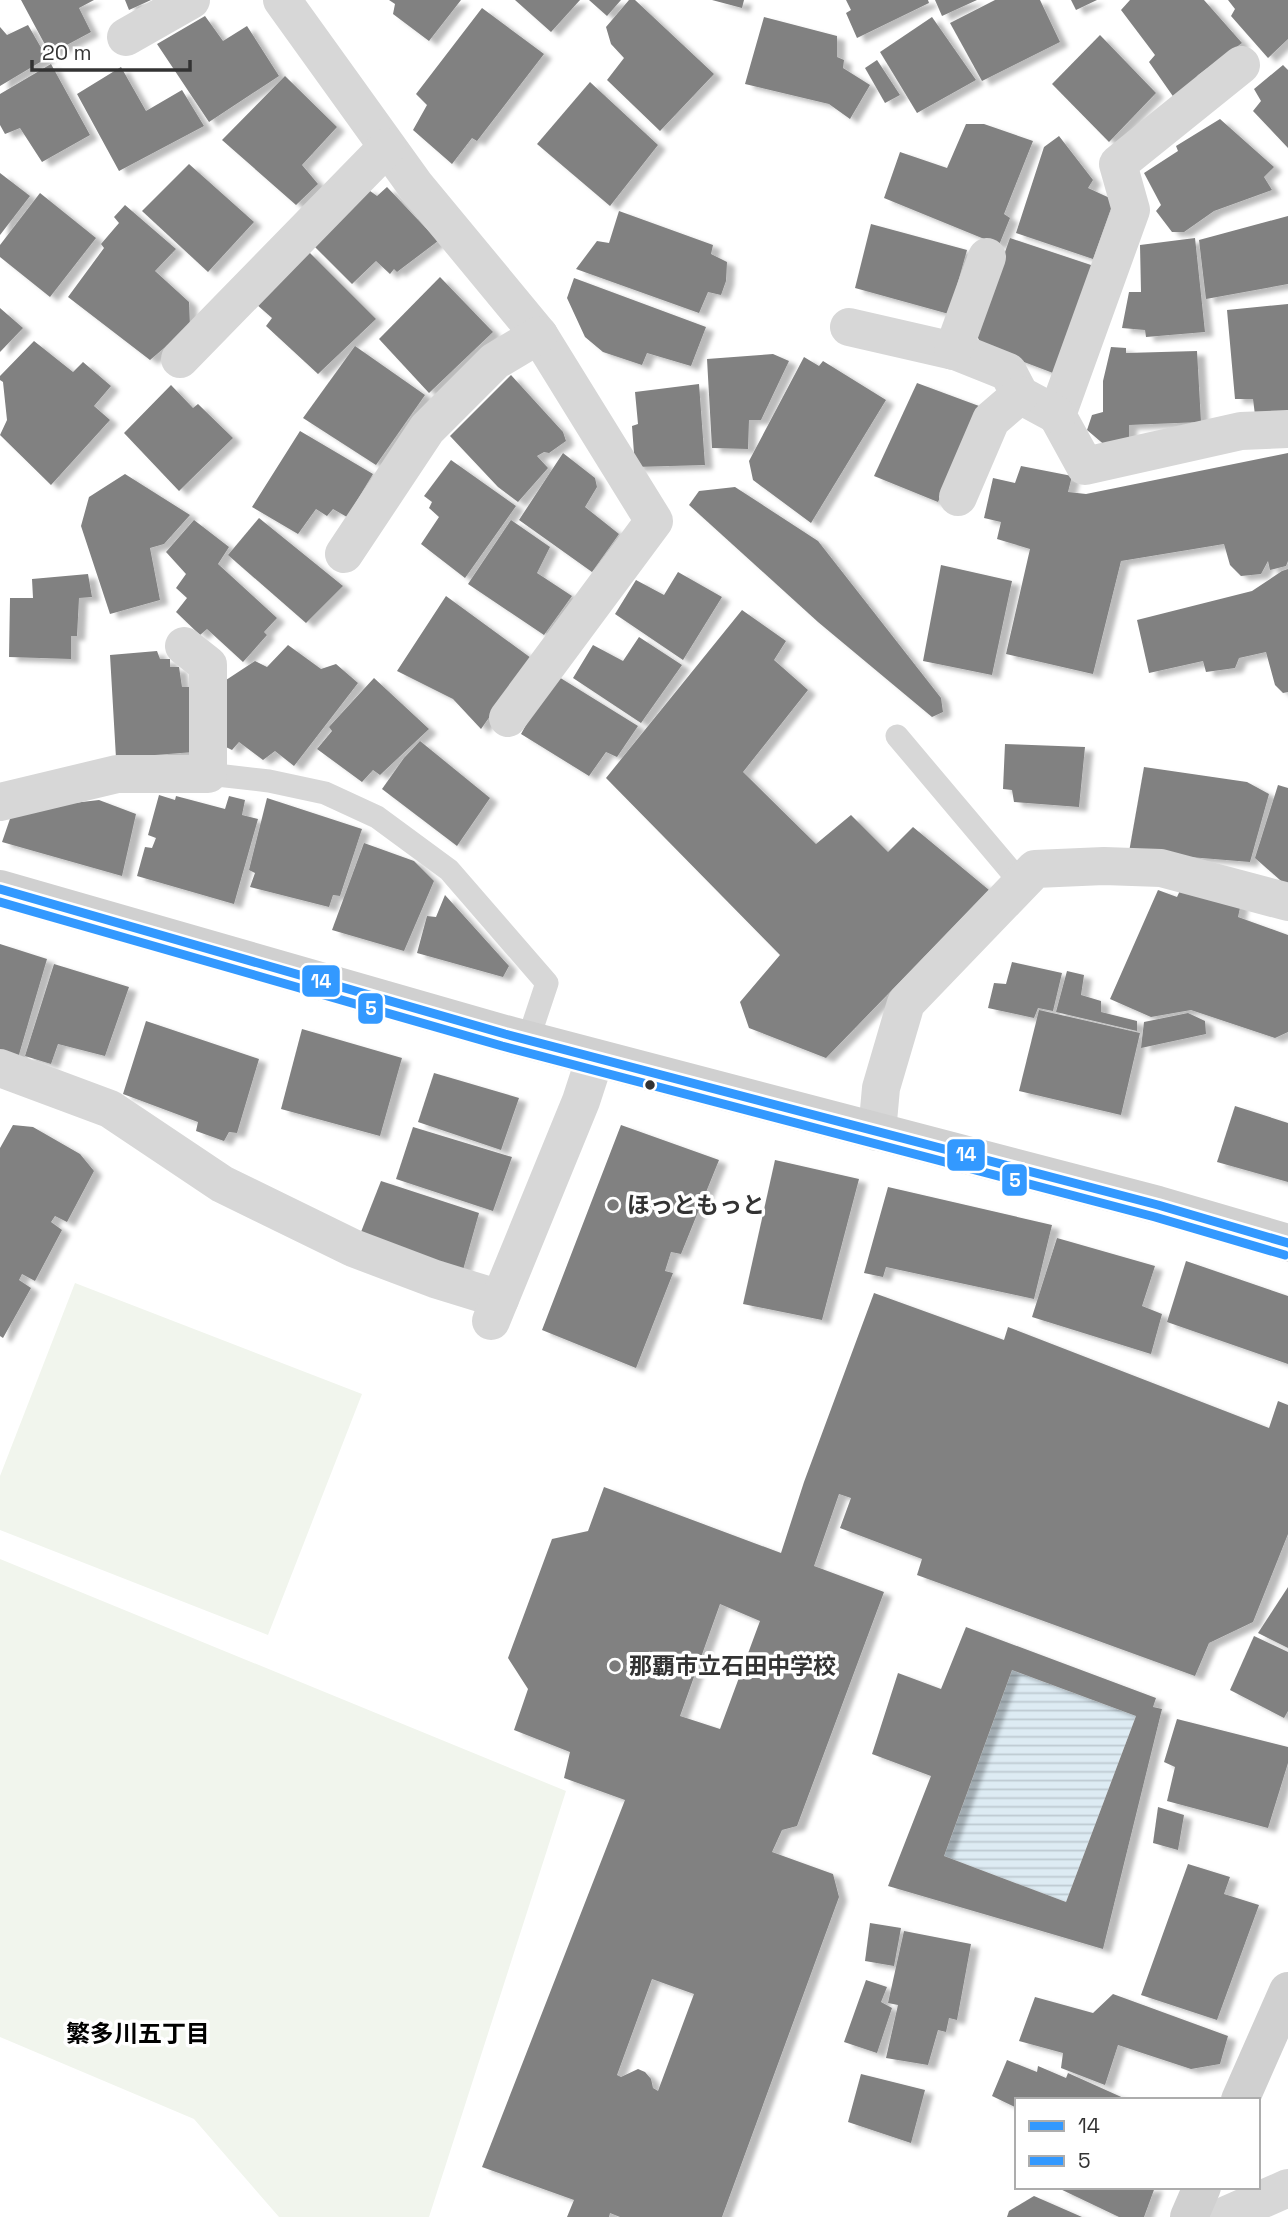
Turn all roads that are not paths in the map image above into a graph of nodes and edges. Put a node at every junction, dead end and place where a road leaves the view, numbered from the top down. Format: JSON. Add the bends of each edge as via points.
{"nodes":[{"id":1,"x":191,"y":0,"type":"edge"},
{"id":2,"x":282,"y":0,"type":"edge"},
{"id":3,"x":126,"y":37,"type":"dead end"},
{"id":4,"x":1241,"y":65,"type":"dead end"},
{"id":5,"x":387,"y":147,"type":"junction"},
{"id":6,"x":987,"y":257,"type":"dead end"},
{"id":7,"x":849,"y":327,"type":"dead end"},
{"id":8,"x":539,"y":335,"type":"junction"},
{"id":9,"x":953,"y":351,"type":"junction"},
{"id":10,"x":180,"y":359,"type":"dead end"},
{"id":11,"x":1020,"y":395,"type":"junction"},
{"id":12,"x":1057,"y":415,"type":"junction"},
{"id":13,"x":1288,"y":429,"type":"edge"},
{"id":14,"x":958,"y":497,"type":"dead end"},
{"id":15,"x":344,"y":554,"type":"dead end"},
{"id":16,"x":184,"y":646,"type":"dead end"},
{"id":17,"x":508,"y":718,"type":"dead end"},
{"id":18,"x":897,"y":736,"type":"dead end"},
{"id":19,"x":208,"y":774,"type":"junction"},
{"id":20,"x":0,"y":802,"type":"edge"},
{"id":21,"x":1021,"y":883,"type":"junction"},
{"id":22,"x":0,"y":890,"type":"edge"},
{"id":23,"x":1288,"y":902,"type":"edge"},
{"id":24,"x":528,"y":1040,"type":"junction"},
{"id":25,"x":595,"y":1058,"type":"junction"},
{"id":26,"x":0,"y":1068,"type":"edge"},
{"id":27,"x":877,"y":1132,"type":"junction"},
{"id":28,"x":1288,"y":1243,"type":"edge"},
{"id":29,"x":1288,"y":1991,"type":"edge"},
{"id":30,"x":1241,"y":2098,"type":"edge"},
{"id":31,"x":1288,"y":2188,"type":"edge"},
{"id":32,"x":1201,"y":2189,"type":"edge"},
{"id":33,"x":1189,"y":2217,"type":"edge"},
{"id":34,"x":1222,"y":2217,"type":"edge"}],
"edges":[{"from":1,"to":3,"type":"street"},
{"from":2,"to":5,"type":"street"},
{"from":4,"to":12,"type":"street","via":[[1118,164],[1131,210]]},
{"from":5,"to":8,"type":"street"},
{"from":5,"to":10,"type":"street"},
{"from":6,"to":9,"type":"street"},
{"from":7,"to":9,"type":"street"},
{"from":8,"to":15,"type":"street","via":[[495,361],[427,429]]},
{"from":8,"to":17,"type":"street","via":[[654,521]]},
{"from":9,"to":11,"type":"street","via":[[1008,372]]},
{"from":11,"to":12,"type":"street"},
{"from":11,"to":14,"type":"street","via":[[991,420]]},
{"from":12,"to":13,"type":"street","via":[[1085,466],[1241,431]]},
{"from":16,"to":19,"type":"street","via":[[208,665]]},
{"from":18,"to":21,"type":"lane"},
{"from":19,"to":20,"type":"street","via":[[117,774]]},
{"from":19,"to":24,"type":"lane","via":[[325,793],[377,817],[449,870],[547,983]]},
{"from":21,"to":23,"type":"street","via":[[1035,869],[1161,868]]},
{"from":21,"to":27,"type":"street","via":[[906,1003],[881,1088]]},
{"from":22,"to":24,"type":"street"},
{"from":24,"to":25,"type":"street"},
{"from":25,"to":26,"type":"street","via":[[495,1310],[222,1184],[110,1109]]},
{"from":25,"to":27,"type":"street"},
{"from":27,"to":28,"type":"street"},
{"from":29,"to":30,"type":"street"},
{"from":31,"to":34,"type":"street"},
{"from":32,"to":33,"type":"street"}]}
